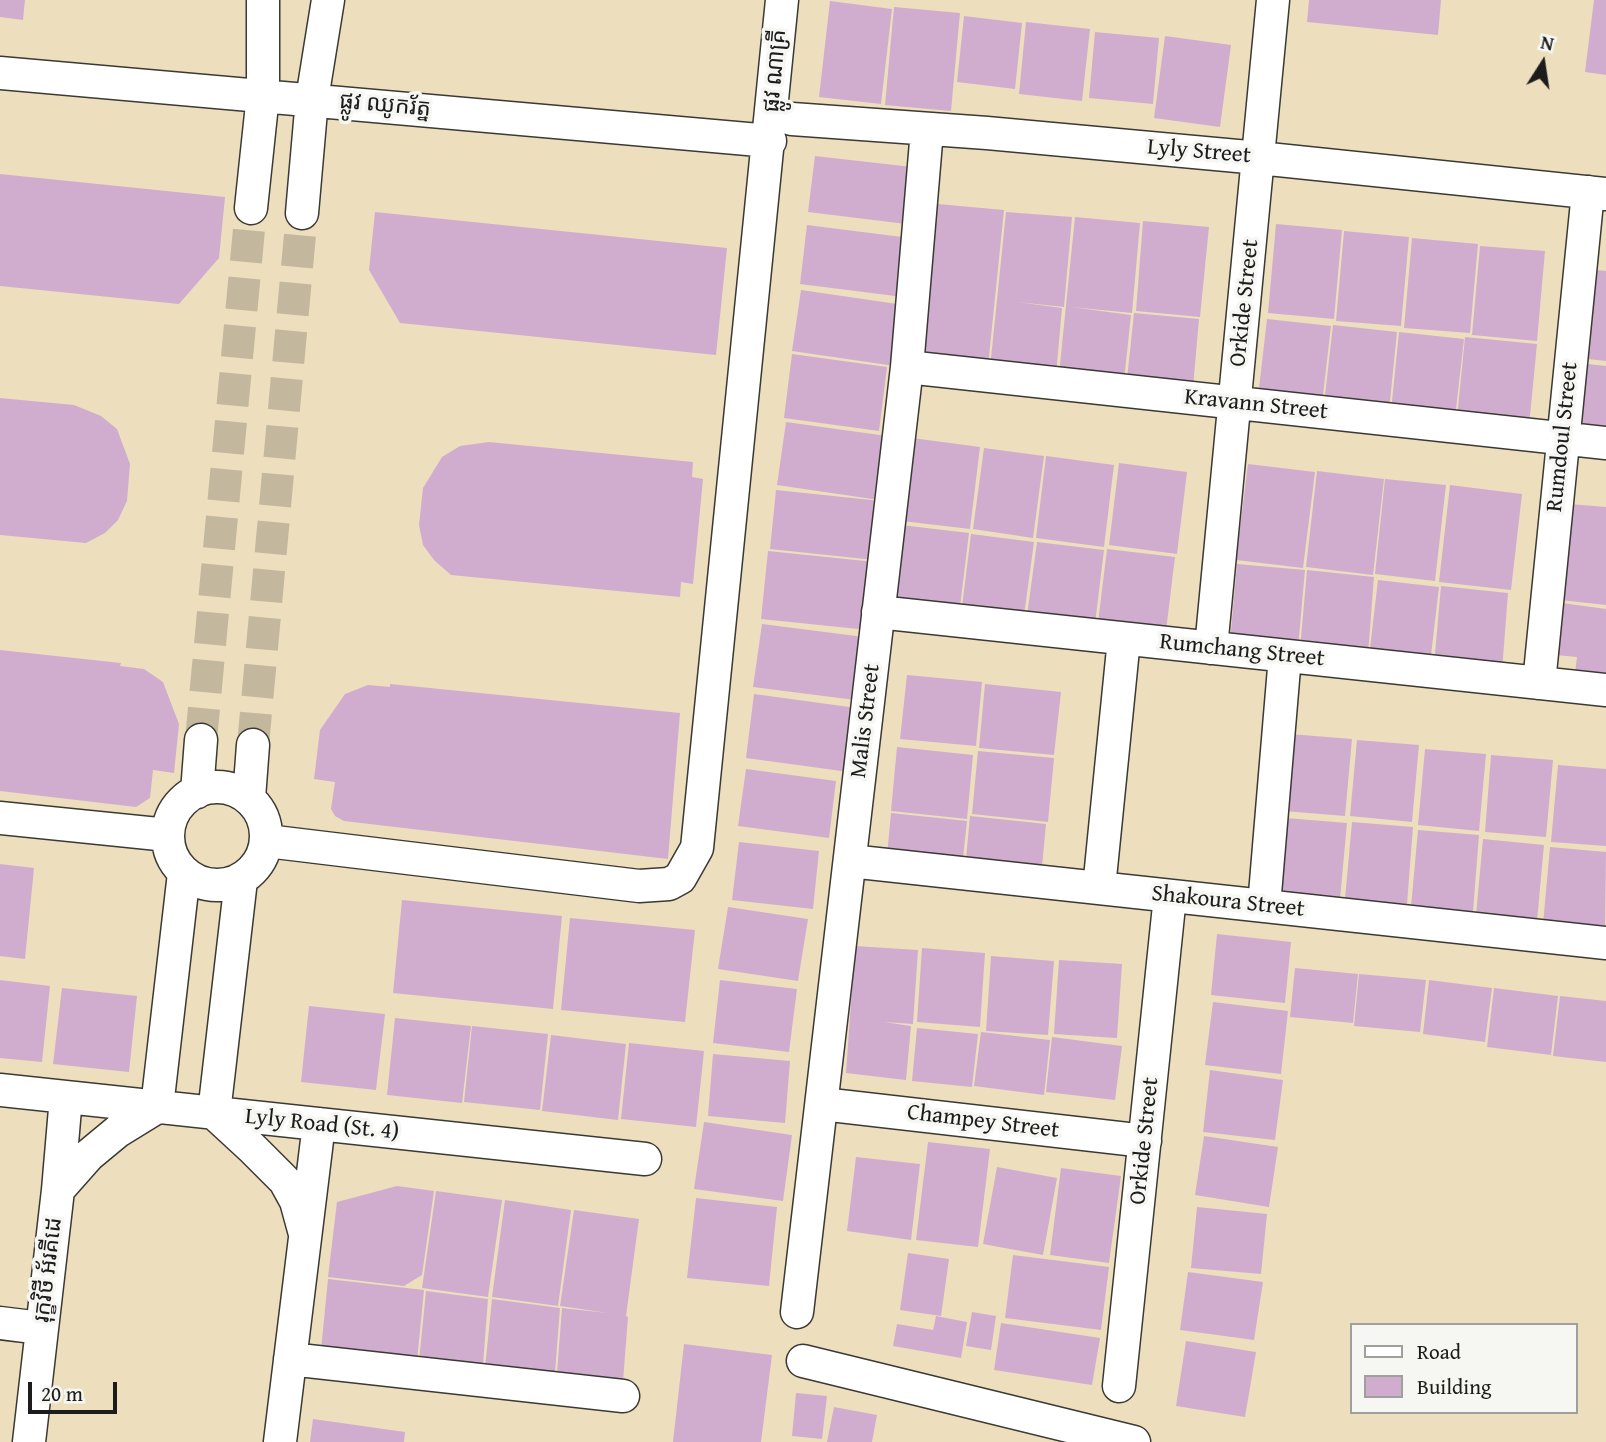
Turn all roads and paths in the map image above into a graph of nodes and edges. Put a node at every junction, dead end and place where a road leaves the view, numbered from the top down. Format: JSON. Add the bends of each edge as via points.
{"nodes":[{"id":1,"x":264,"y":0,"type":"edge"},
{"id":2,"x":328,"y":0,"type":"edge"},
{"id":3,"x":782,"y":0,"type":"edge"},
{"id":4,"x":1273,"y":0,"type":"edge"},
{"id":5,"x":0,"y":73,"type":"edge"},
{"id":6,"x":263,"y":95,"type":"junction"},
{"id":7,"x":312,"y":99,"type":"junction"},
{"id":8,"x":792,"y":119,"type":"dead end"},
{"id":9,"x":927,"y":130,"type":"junction"},
{"id":10,"x":770,"y":141,"type":"junction"},
{"id":11,"x":1259,"y":158,"type":"junction"},
{"id":12,"x":1597,"y":193,"type":"edge"},
{"id":13,"x":251,"y":208,"type":"tunnel mouth"},
{"id":14,"x":302,"y":213,"type":"tunnel mouth"},
{"id":15,"x":907,"y":367,"type":"junction"},
{"id":16,"x":1235,"y":403,"type":"junction"},
{"id":17,"x":1563,"y":438,"type":"junction"},
{"id":18,"x":1606,"y":443,"type":"edge"},
{"id":19,"x":878,"y":612,"type":"junction"},
{"id":20,"x":1124,"y":639,"type":"junction"},
{"id":21,"x":1211,"y":648,"type":"junction"},
{"id":22,"x":1285,"y":656,"type":"junction"},
{"id":23,"x":1539,"y":683,"type":"junction"},
{"id":24,"x":1606,"y":690,"type":"edge"},
{"id":25,"x":201,"y":740,"type":"tunnel mouth"},
{"id":26,"x":253,"y":745,"type":"tunnel mouth"},
{"id":27,"x":197,"y":792,"type":"junction"},
{"id":28,"x":249,"y":798,"type":"junction"},
{"id":29,"x":0,"y":818,"type":"edge"},
{"id":30,"x":168,"y":835,"type":"junction"},
{"id":31,"x":267,"y":841,"type":"junction"},
{"id":32,"x":850,"y":861,"type":"junction"},
{"id":33,"x":184,"y":873,"type":"junction"},
{"id":34,"x":241,"y":880,"type":"junction"},
{"id":35,"x":1099,"y":888,"type":"junction"},
{"id":36,"x":1170,"y":895,"type":"junction"},
{"id":37,"x":1264,"y":906,"type":"junction"},
{"id":38,"x":1606,"y":943,"type":"edge"},
{"id":39,"x":0,"y":1090,"type":"edge"},
{"id":40,"x":66,"y":1097,"type":"junction"},
{"id":41,"x":822,"y":1104,"type":"junction"},
{"id":42,"x":157,"y":1107,"type":"junction"},
{"id":43,"x":214,"y":1113,"type":"junction"},
{"id":44,"x":319,"y":1124,"type":"junction"},
{"id":45,"x":1145,"y":1141,"type":"junction"},
{"id":46,"x":645,"y":1159,"type":"dead end"},
{"id":47,"x":58,"y":1190,"type":"junction"},
{"id":48,"x":305,"y":1234,"type":"junction"},
{"id":49,"x":797,"y":1312,"type":"dead end"},
{"id":50,"x":0,"y":1323,"type":"edge"},
{"id":51,"x":41,"y":1328,"type":"junction"},
{"id":52,"x":290,"y":1359,"type":"junction"},
{"id":53,"x":803,"y":1361,"type":"dead end"},
{"id":54,"x":1119,"y":1386,"type":"dead end"},
{"id":55,"x":623,"y":1396,"type":"dead end"},
{"id":56,"x":29,"y":1442,"type":"edge"},
{"id":57,"x":280,"y":1442,"type":"edge"},
{"id":58,"x":1134,"y":1442,"type":"edge"}],
"edges":[{"from":1,"to":6,"type":"street"},
{"from":2,"to":7,"type":"street"},
{"from":3,"to":10,"type":"street","name":"ផ្លូវ ណាគ្រី"},
{"from":4,"to":11,"type":"street","name":"Orkide Street"},
{"from":5,"to":6,"type":"street","name":"ផ្លូវ ឈូករ័ត្ន"},
{"from":6,"to":7,"type":"street","name":"ផ្លូវ ឈូករ័ត្ន"},
{"from":6,"to":13,"type":"street"},
{"from":7,"to":10,"type":"street","name":"ផ្លូវ ឈូករ័ត្ន"},
{"from":7,"to":14,"type":"street"},
{"from":8,"to":9,"type":"street","name":"Lyly Street"},
{"from":9,"to":11,"type":"street","name":"Lyly Street"},
{"from":9,"to":15,"type":"street","name":"Malis Street"},
{"from":10,"to":31,"type":"street","name":"ផ្លូវ ណាគ្រី","via":[[697,848],[680,878],[669,884],[639,886]]},
{"from":11,"to":12,"type":"street","name":"Lyly Street"},
{"from":11,"to":16,"type":"street","name":"Orkide Street"},
{"from":12,"to":17,"type":"street","name":"Rumdoul Street"},
{"from":15,"to":16,"type":"street","name":"Kravann Street"},
{"from":15,"to":19,"type":"street","name":"Malis Street"},
{"from":16,"to":17,"type":"street","name":"Kravann Street"},
{"from":16,"to":21,"type":"street","name":"Orkide Street"},
{"from":17,"to":18,"type":"street","name":"Kravann Street"},
{"from":17,"to":23,"type":"street","name":"Rumdoul Street"},
{"from":19,"to":20,"type":"street","name":"Rumchang Street"},
{"from":19,"to":32,"type":"street","name":"Malis Street"},
{"from":20,"to":21,"type":"street","name":"Rumchang Street"},
{"from":20,"to":35,"type":"street"},
{"from":21,"to":22,"type":"street","name":"Rumchang Street"},
{"from":22,"to":23,"type":"street","name":"Rumchang Street"},
{"from":22,"to":37,"type":"street"},
{"from":23,"to":24,"type":"street","name":"Rumchang Street"},
{"from":25,"to":27,"type":"street"},
{"from":26,"to":28,"type":"street"},
{"from":27,"to":28,"type":"street","via":[[219,787]]},
{"from":27,"to":30,"type":"street","via":[[176,808]]},
{"from":28,"to":31,"type":"street","via":[[260,810]]},
{"from":29,"to":30,"type":"street"},
{"from":30,"to":33,"type":"street","via":[[171,856]]},
{"from":31,"to":34,"type":"street","via":[[254,870]]},
{"from":32,"to":35,"type":"street","name":"Shakoura Street"},
{"from":32,"to":41,"type":"street","name":"Malis Street"},
{"from":33,"to":34,"type":"street","via":[[209,885]]},
{"from":33,"to":42,"type":"street"},
{"from":34,"to":43,"type":"street"},
{"from":35,"to":36,"type":"street","name":"Shakoura Street"},
{"from":36,"to":37,"type":"street","name":"Shakoura Street"},
{"from":36,"to":45,"type":"street","name":"Orkide Street"},
{"from":37,"to":38,"type":"street","name":"Shakoura Street"},
{"from":39,"to":40,"type":"street","name":"Lyly Road (St. 4)"},
{"from":40,"to":42,"type":"street","name":"Lyly Road (St. 4)"},
{"from":40,"to":47,"type":"street","name":"រុក្ខវិថី អ័រគីដេ"},
{"from":41,"to":45,"type":"street","name":"Champey Street"},
{"from":41,"to":49,"type":"street","name":"Malis Street"},
{"from":42,"to":43,"type":"street","name":"Lyly Road (St. 4)"},
{"from":42,"to":47,"type":"street","via":[[89,1155]]},
{"from":43,"to":44,"type":"street","name":"Lyly Road (St. 4)"},
{"from":43,"to":48,"type":"street","via":[[285,1181],[296,1200]]},
{"from":44,"to":46,"type":"street","name":"Lyly Road (St. 4)"},
{"from":44,"to":48,"type":"street"},
{"from":45,"to":54,"type":"street","name":"Orkide Street"},
{"from":47,"to":51,"type":"street","name":"រុក្ខវិថី អ័រគីដេ"},
{"from":48,"to":52,"type":"street"},
{"from":50,"to":51,"type":"street"},
{"from":51,"to":56,"type":"street","name":"រុក្ខវិថី អ័រគីដេ"},
{"from":52,"to":55,"type":"street"},
{"from":52,"to":57,"type":"street"},
{"from":53,"to":58,"type":"street"}]}
